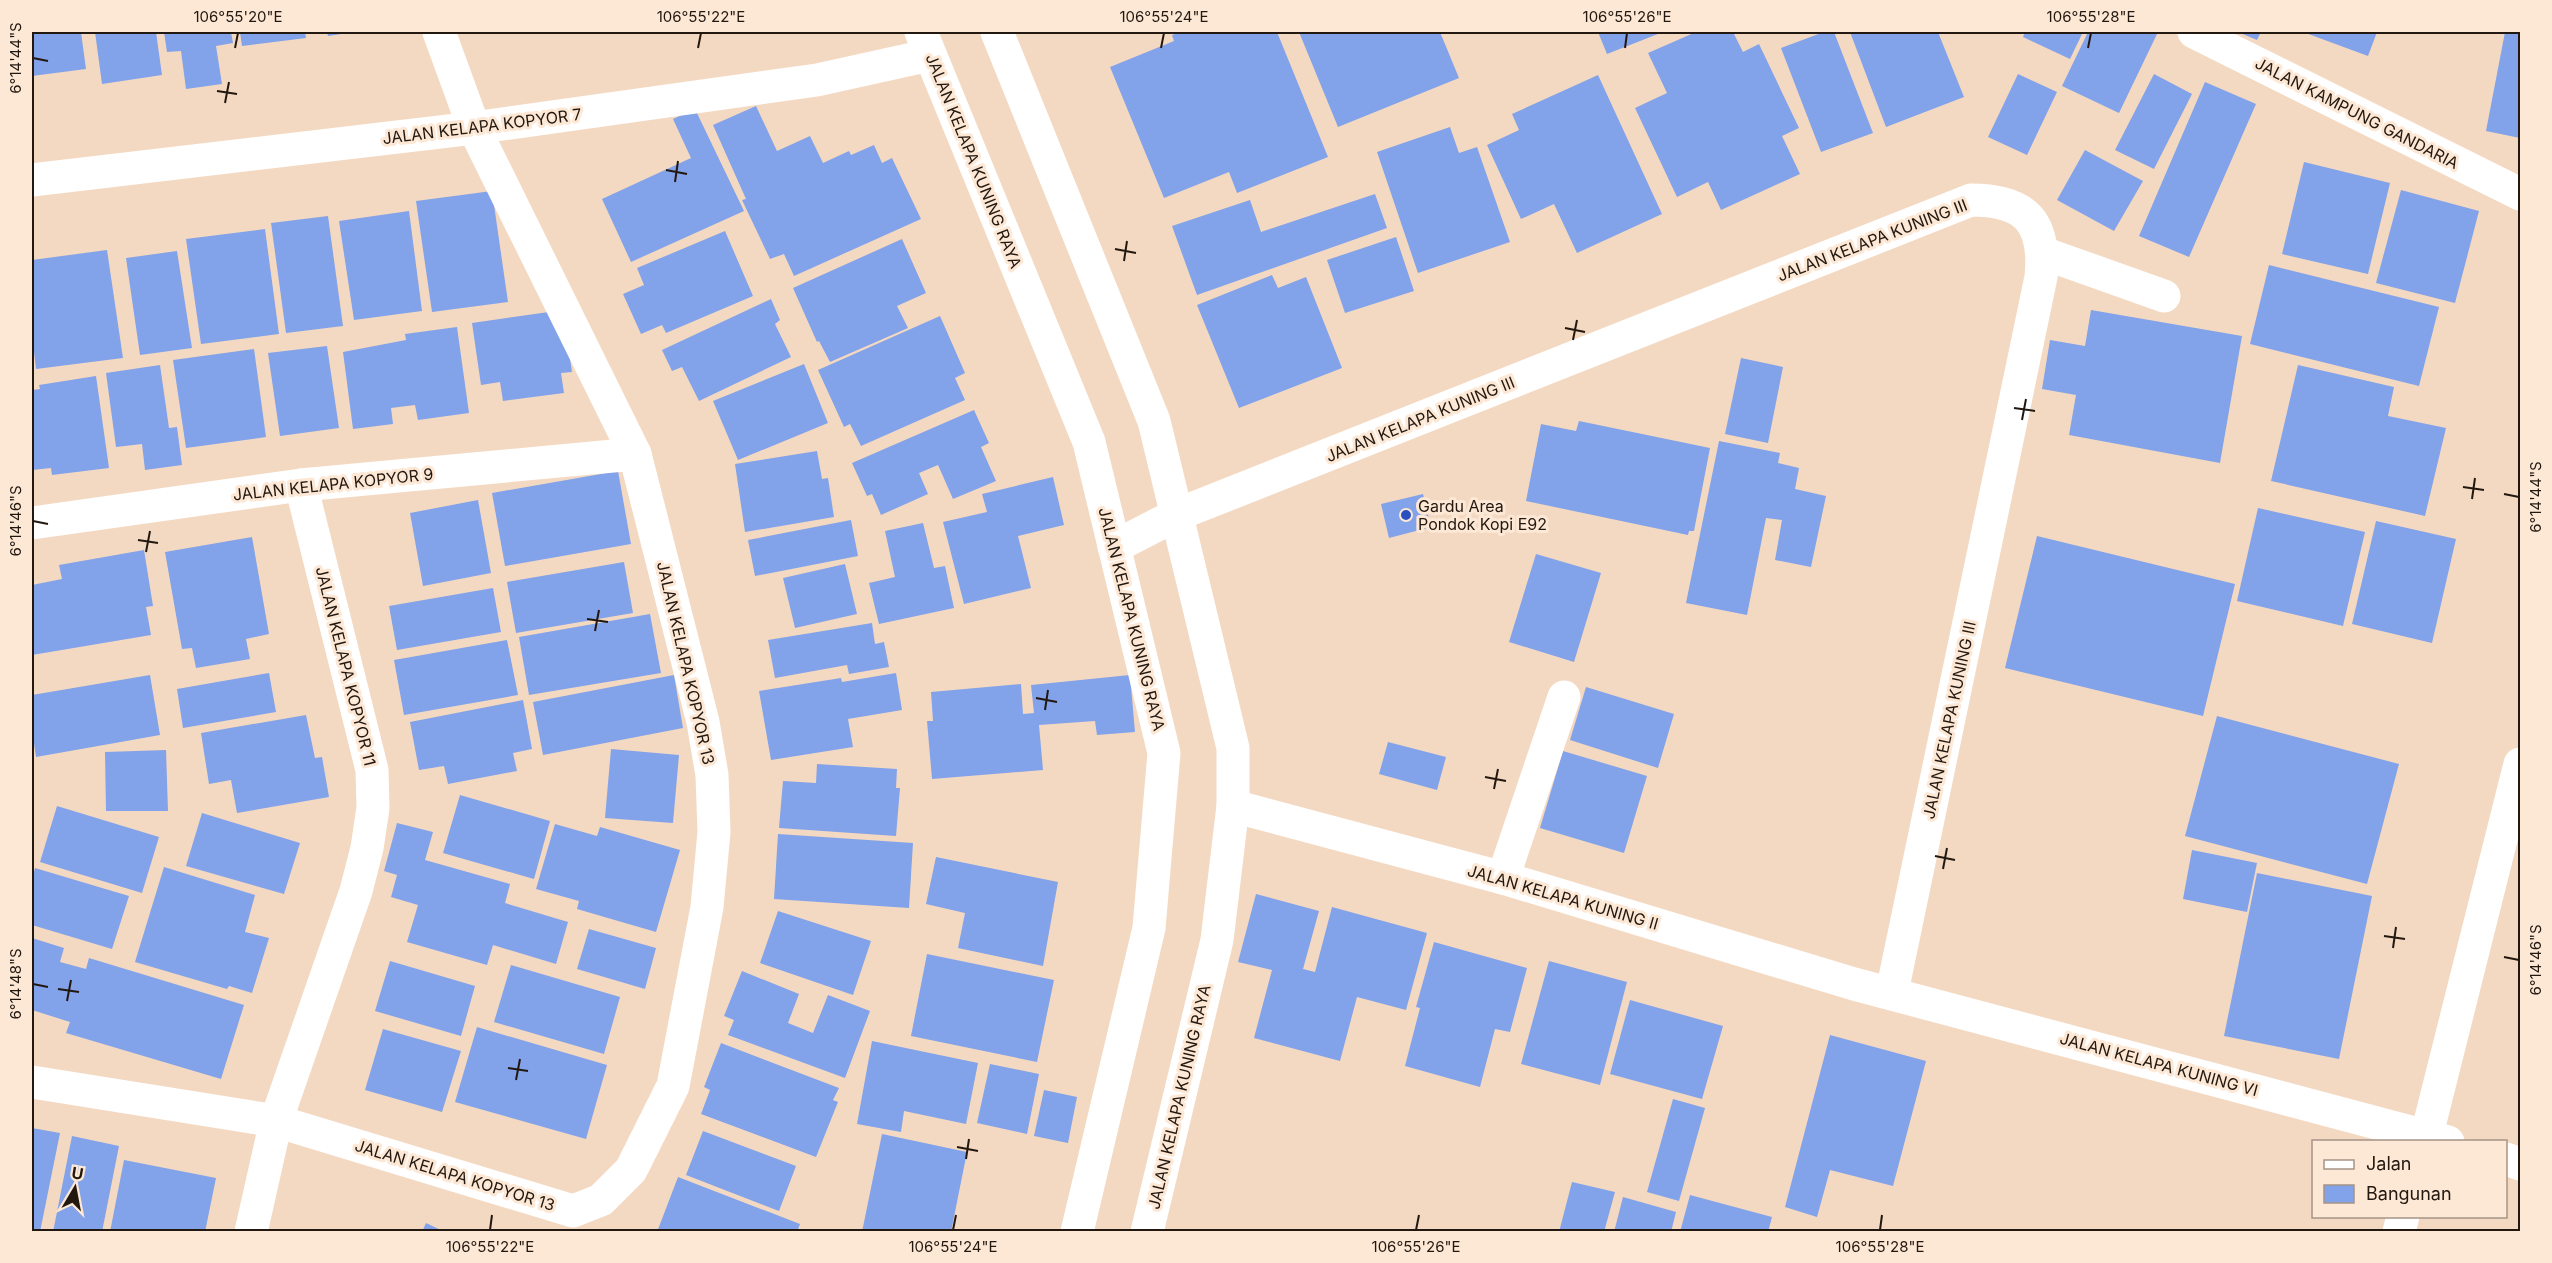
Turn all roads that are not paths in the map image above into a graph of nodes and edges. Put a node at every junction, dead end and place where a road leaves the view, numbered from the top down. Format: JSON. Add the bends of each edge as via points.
{"nodes":[{"id":1,"x":439,"y":32,"type":"edge"},
{"id":2,"x":997,"y":32,"type":"edge"},
{"id":3,"x":2194,"y":32,"type":"edge"},
{"id":4,"x":925,"y":43,"type":"edge"},
{"id":5,"x":474,"y":128,"type":"junction"},
{"id":6,"x":32,"y":180,"type":"edge"},
{"id":7,"x":2520,"y":194,"type":"edge"},
{"id":8,"x":2043,"y":253,"type":"junction"},
{"id":9,"x":2164,"y":296,"type":"dead end"},
{"id":10,"x":635,"y":454,"type":"junction"},
{"id":11,"x":301,"y":485,"type":"junction"},
{"id":12,"x":1176,"y":515,"type":"junction"},
{"id":13,"x":32,"y":523,"type":"edge"},
{"id":14,"x":1114,"y":547,"type":"junction"},
{"id":15,"x":1564,"y":697,"type":"dead end"},
{"id":16,"x":2520,"y":764,"type":"edge"},
{"id":17,"x":1233,"y":806,"type":"junction"},
{"id":18,"x":1503,"y":878,"type":"junction"},
{"id":19,"x":1892,"y":992,"type":"junction"},
{"id":20,"x":32,"y":1082,"type":"edge"},
{"id":21,"x":276,"y":1121,"type":"junction"},
{"id":22,"x":2434,"y":1139,"type":"edge"},
{"id":23,"x":252,"y":1232,"type":"edge"},
{"id":24,"x":1077,"y":1232,"type":"edge"},
{"id":25,"x":1147,"y":1232,"type":"edge"}],
"edges":[{"from":1,"to":5,"type":"street","name":"JALAN KELAPA KOPYOR 13"},
{"from":2,"to":12,"type":"street","name":"JALAN KELAPA KUNING RAYA","via":[[1154,421]]},
{"from":3,"to":7,"type":"street","name":"JALAN KAMPUNG GANDARIA"},
{"from":4,"to":5,"type":"street","name":"JALAN KELAPA KOPYOR 7","via":[[817,80]]},
{"from":4,"to":14,"type":"street","name":"JALAN KELAPA KUNING RAYA","via":[[1089,441]]},
{"from":5,"to":6,"type":"street","name":"JALAN KELAPA KOPYOR 7"},
{"from":5,"to":10,"type":"street","name":"JALAN KELAPA KOPYOR 13"},
{"from":8,"to":9,"type":"street"},
{"from":8,"to":12,"type":"street","name":"JALAN KELAPA KUNING III","via":[[2040,235],[2031,220],[2014,207],[1993,200],[1971,200]]},
{"from":8,"to":19,"type":"street","name":"JALAN KELAPA KUNING III"},
{"from":10,"to":11,"type":"street","name":"JALAN KELAPA KOPYOR 9"},
{"from":10,"to":21,"type":"street","name":"JALAN KELAPA KOPYOR 13","via":[[703,722],[712,775],[714,832],[698,963],[673,1086],[631,1170],[601,1200],[573,1211]]},
{"from":11,"to":13,"type":"street","name":"JALAN KELAPA KOPYOR 9"},
{"from":11,"to":21,"type":"street","name":"JALAN KELAPA KOPYOR 11","via":[[372,770],[372,808],[356,891]]},
{"from":12,"to":14,"type":"street","name":"JALAN KELAPA KUNING III"},
{"from":12,"to":17,"type":"street","name":"JALAN KELAPA KUNING RAYA","via":[[1233,748]]},
{"from":14,"to":24,"type":"street","name":"JALAN KELAPA KUNING RAYA","via":[[1164,753],[1149,928]]},
{"from":15,"to":18,"type":"street"},
{"from":16,"to":22,"type":"street"},
{"from":17,"to":18,"type":"street","name":"JALAN KELAPA KUNING II"},
{"from":17,"to":25,"type":"street","name":"JALAN KELAPA KUNING RAYA","via":[[1216,940]]},
{"from":18,"to":19,"type":"street","name":"JALAN KELAPA KUNING II","via":[[1854,984]]},
{"from":19,"to":22,"type":"street","name":"JALAN KELAPA KUNING VI"},
{"from":20,"to":21,"type":"street","name":"JALAN KELAPA KOPYOR 13"},
{"from":21,"to":23,"type":"street","name":"JALAN KELAPA KOPYOR 11"}]}
